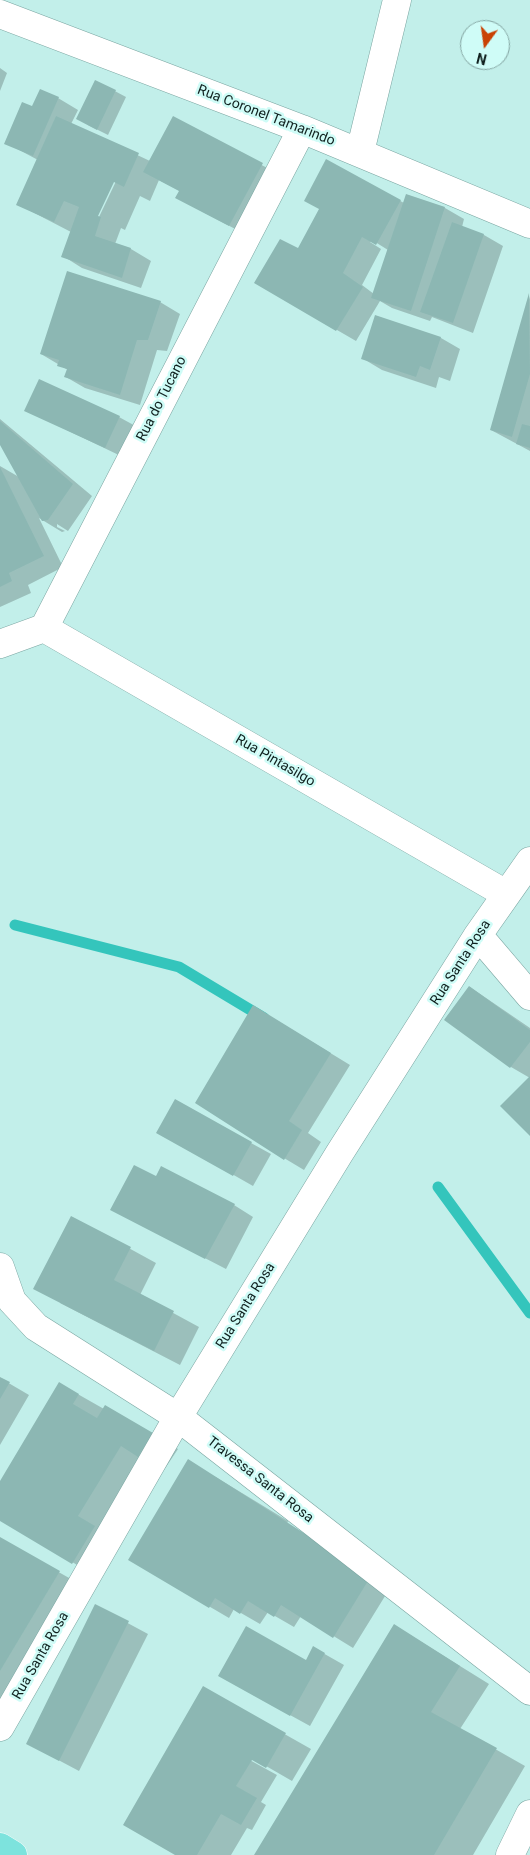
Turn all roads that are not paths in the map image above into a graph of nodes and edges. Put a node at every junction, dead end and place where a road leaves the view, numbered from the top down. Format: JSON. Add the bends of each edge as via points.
{"nodes":[{"id":1,"x":398,"y":0,"type":"edge"},
{"id":2,"x":0,"y":14,"type":"edge"},
{"id":3,"x":302,"y":128,"type":"junction"},
{"id":4,"x":360,"y":152,"type":"junction"},
{"id":5,"x":530,"y":224,"type":"edge"},
{"id":6,"x":44,"y":628,"type":"junction"},
{"id":7,"x":0,"y":644,"type":"edge"},
{"id":8,"x":530,"y":860,"type":"edge"},
{"id":9,"x":506,"y":894,"type":"junction"},
{"id":10,"x":478,"y":935,"type":"junction"},
{"id":11,"x":530,"y":996,"type":"edge"},
{"id":12,"x":0,"y":1267,"type":"edge"},
{"id":13,"x":178,"y":1417,"type":"junction"},
{"id":14,"x":530,"y":1691,"type":"edge"},
{"id":15,"x":0,"y":1727,"type":"edge"},
{"id":16,"x":530,"y":1814,"type":"edge"},
{"id":17,"x":0,"y":1847,"type":"edge"},
{"id":18,"x":13,"y":1855,"type":"edge"},
{"id":19,"x":510,"y":1855,"type":"edge"}],
"edges":[{"from":1,"to":4,"type":"street"},
{"from":2,"to":3,"type":"street","name":"Rua Coronel Tamarindo"},
{"from":3,"to":4,"type":"street","name":"Rua Coronel Tamarindo"},
{"from":3,"to":6,"type":"street","name":"Rua do Tucano"},
{"from":4,"to":5,"type":"street","name":"Rua Coronel Tamarindo"},
{"from":6,"to":7,"type":"street"},
{"from":6,"to":9,"type":"street","name":"Rua Pintasilgo"},
{"from":8,"to":9,"type":"street","name":"Rua Santa Rosa"},
{"from":9,"to":10,"type":"street","name":"Rua Santa Rosa"},
{"from":10,"to":11,"type":"street"},
{"from":10,"to":13,"type":"street","name":"Rua Santa Rosa"},
{"from":12,"to":13,"type":"street","name":"Travessa Santa Rosa","via":[[12,1301],[36,1327]]},
{"from":13,"to":14,"type":"street","name":"Travessa Santa Rosa"},
{"from":13,"to":15,"type":"street","name":"Rua Santa Rosa"},
{"from":16,"to":19,"type":"street"},
{"from":17,"to":18,"type":"main road"}]}
